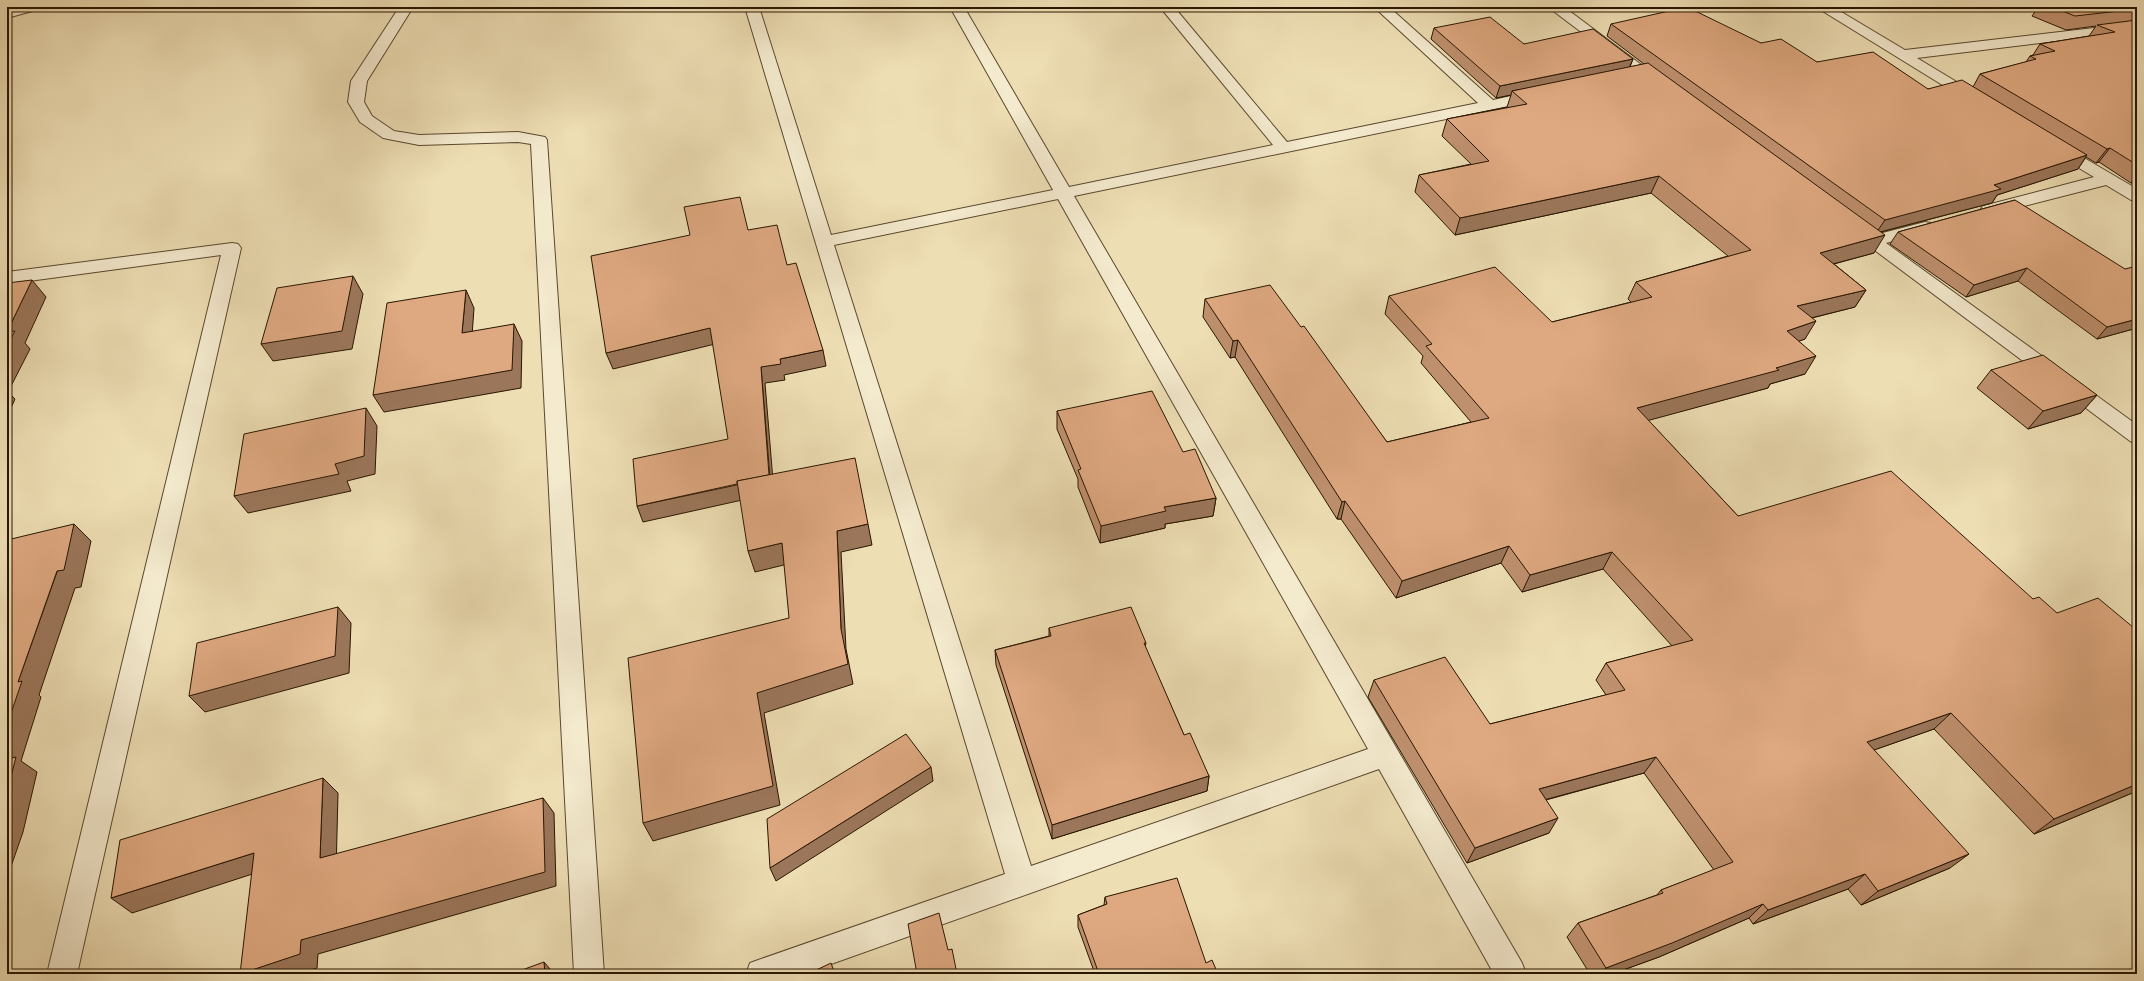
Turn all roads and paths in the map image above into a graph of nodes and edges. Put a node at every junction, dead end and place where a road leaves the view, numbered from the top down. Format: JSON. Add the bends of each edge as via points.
{"nodes":[{"id":1,"x":31,"y":7,"type":"edge"},
{"id":2,"x":752,"y":7,"type":"edge"},
{"id":3,"x":957,"y":7,"type":"edge"},
{"id":4,"x":1167,"y":7,"type":"edge"},
{"id":5,"x":1381,"y":7,"type":"edge"},
{"id":6,"x":1555,"y":7,"type":"edge"},
{"id":7,"x":1823,"y":7,"type":"edge"},
{"id":8,"x":403,"y":12,"type":"dead end"},
{"id":9,"x":7,"y":14,"type":"edge"},
{"id":10,"x":2137,"y":27,"type":"edge"},
{"id":11,"x":1903,"y":56,"type":"junction"},
{"id":12,"x":1645,"y":73,"type":"junction"},
{"id":13,"x":1622,"y":78,"type":"edge"},
{"id":14,"x":1552,"y":92,"type":"edge"},
{"id":15,"x":1670,"y":92,"type":"edge"},
{"id":16,"x":1490,"y":105,"type":"junction"},
{"id":17,"x":1985,"y":105,"type":"edge"},
{"id":18,"x":2046,"y":142,"type":"edge"},
{"id":19,"x":1283,"y":147,"type":"junction"},
{"id":20,"x":2107,"y":179,"type":"junction"},
{"id":21,"x":2133,"y":192,"type":"edge"},
{"id":22,"x":1063,"y":193,"type":"junction"},
{"id":23,"x":1970,"y":215,"type":"edge"},
{"id":24,"x":1840,"y":217,"type":"edge"},
{"id":25,"x":1940,"y":223,"type":"edge"},
{"id":26,"x":1872,"y":240,"type":"junction"},
{"id":27,"x":824,"y":242,"type":"junction"},
{"id":28,"x":7,"y":278,"type":"edge"},
{"id":29,"x":2137,"y":436,"type":"edge"},
{"id":30,"x":1385,"y":755,"type":"junction"},
{"id":31,"x":1022,"y":882,"type":"junction"},
{"id":32,"x":62,"y":974,"type":"edge"},
{"id":33,"x":589,"y":974,"type":"edge"},
{"id":34,"x":761,"y":974,"type":"edge"},
{"id":35,"x":1511,"y":974,"type":"edge"}],
"edges":[{"from":1,"to":9,"type":"street"},
{"from":2,"to":27,"type":"street"},
{"from":3,"to":22,"type":"street"},
{"from":4,"to":19,"type":"street"},
{"from":5,"to":16,"type":"street"},
{"from":6,"to":12,"type":"street"},
{"from":7,"to":11,"type":"street"},
{"from":8,"to":33,"type":"street","via":[[360,81],[356,102],[366,119],[389,135],[419,140],[518,137],[539,140]]},
{"from":10,"to":11,"type":"street"},
{"from":11,"to":17,"type":"street"},
{"from":12,"to":13,"type":"street"},
{"from":12,"to":15,"type":"street"},
{"from":14,"to":16,"type":"street"},
{"from":16,"to":19,"type":"street"},
{"from":18,"to":20,"type":"street"},
{"from":19,"to":22,"type":"street"},
{"from":20,"to":21,"type":"street"},
{"from":20,"to":23,"type":"street"},
{"from":22,"to":27,"type":"street"},
{"from":22,"to":30,"type":"street"},
{"from":24,"to":26,"type":"street"},
{"from":25,"to":26,"type":"street"},
{"from":26,"to":29,"type":"street"},
{"from":27,"to":31,"type":"street"},
{"from":28,"to":32,"type":"street","via":[[232,248]]},
{"from":30,"to":31,"type":"street"},
{"from":30,"to":35,"type":"street"},
{"from":31,"to":34,"type":"street"}]}
